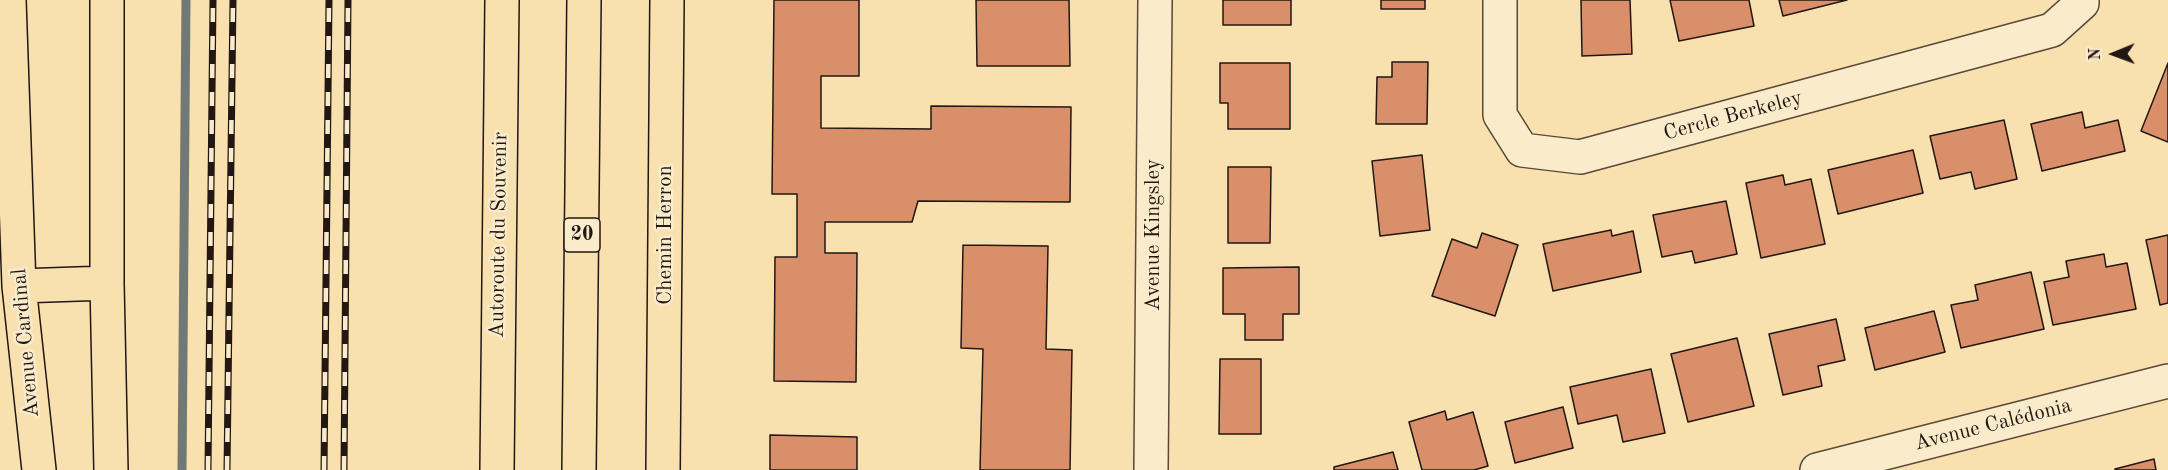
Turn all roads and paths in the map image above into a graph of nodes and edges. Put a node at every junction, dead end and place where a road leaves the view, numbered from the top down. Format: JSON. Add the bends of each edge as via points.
{"nodes":[{"id":1,"x":9,"y":0,"type":"edge"},
{"id":2,"x":107,"y":0,"type":"edge"},
{"id":3,"x":502,"y":0,"type":"edge"},
{"id":4,"x":584,"y":0,"type":"edge"},
{"id":5,"x":667,"y":0,"type":"edge"},
{"id":6,"x":1155,"y":0,"type":"edge"},
{"id":7,"x":1500,"y":0,"type":"edge"},
{"id":8,"x":2082,"y":0,"type":"edge"},
{"id":9,"x":107,"y":283,"type":"junction"},
{"id":10,"x":10,"y":287,"type":"edge"},
{"id":11,"x":2168,"y":381,"type":"edge"},
{"id":12,"x":39,"y":470,"type":"edge"},
{"id":13,"x":111,"y":470,"type":"edge"},
{"id":14,"x":497,"y":470,"type":"edge"},
{"id":15,"x":579,"y":470,"type":"edge"},
{"id":16,"x":663,"y":470,"type":"edge"},
{"id":17,"x":1151,"y":470,"type":"edge"},
{"id":18,"x":1817,"y":470,"type":"edge"}],
"edges":[{"from":1,"to":10,"type":"main road","name":"Avenue Cardinal"},
{"from":2,"to":9,"type":"main road"},
{"from":3,"to":14,"type":"main road","name":"Autoroute du Souvenir"},
{"from":4,"to":15,"type":"main road","number":"20"},
{"from":5,"to":16,"type":"main road","name":"Chemin Herron"},
{"from":6,"to":17,"type":"street","name":"Avenue Kingsley"},
{"from":7,"to":8,"type":"street","name":"Cercle Berkeley","via":[[1500,115],[1522,150],[1581,157],[2052,30]]},
{"from":9,"to":10,"type":"main road"},
{"from":9,"to":13,"type":"main road"},
{"from":10,"to":12,"type":"main road","name":"Avenue Cardinal"},
{"from":11,"to":18,"type":"street","name":"Avenue Calédonia"}]}
